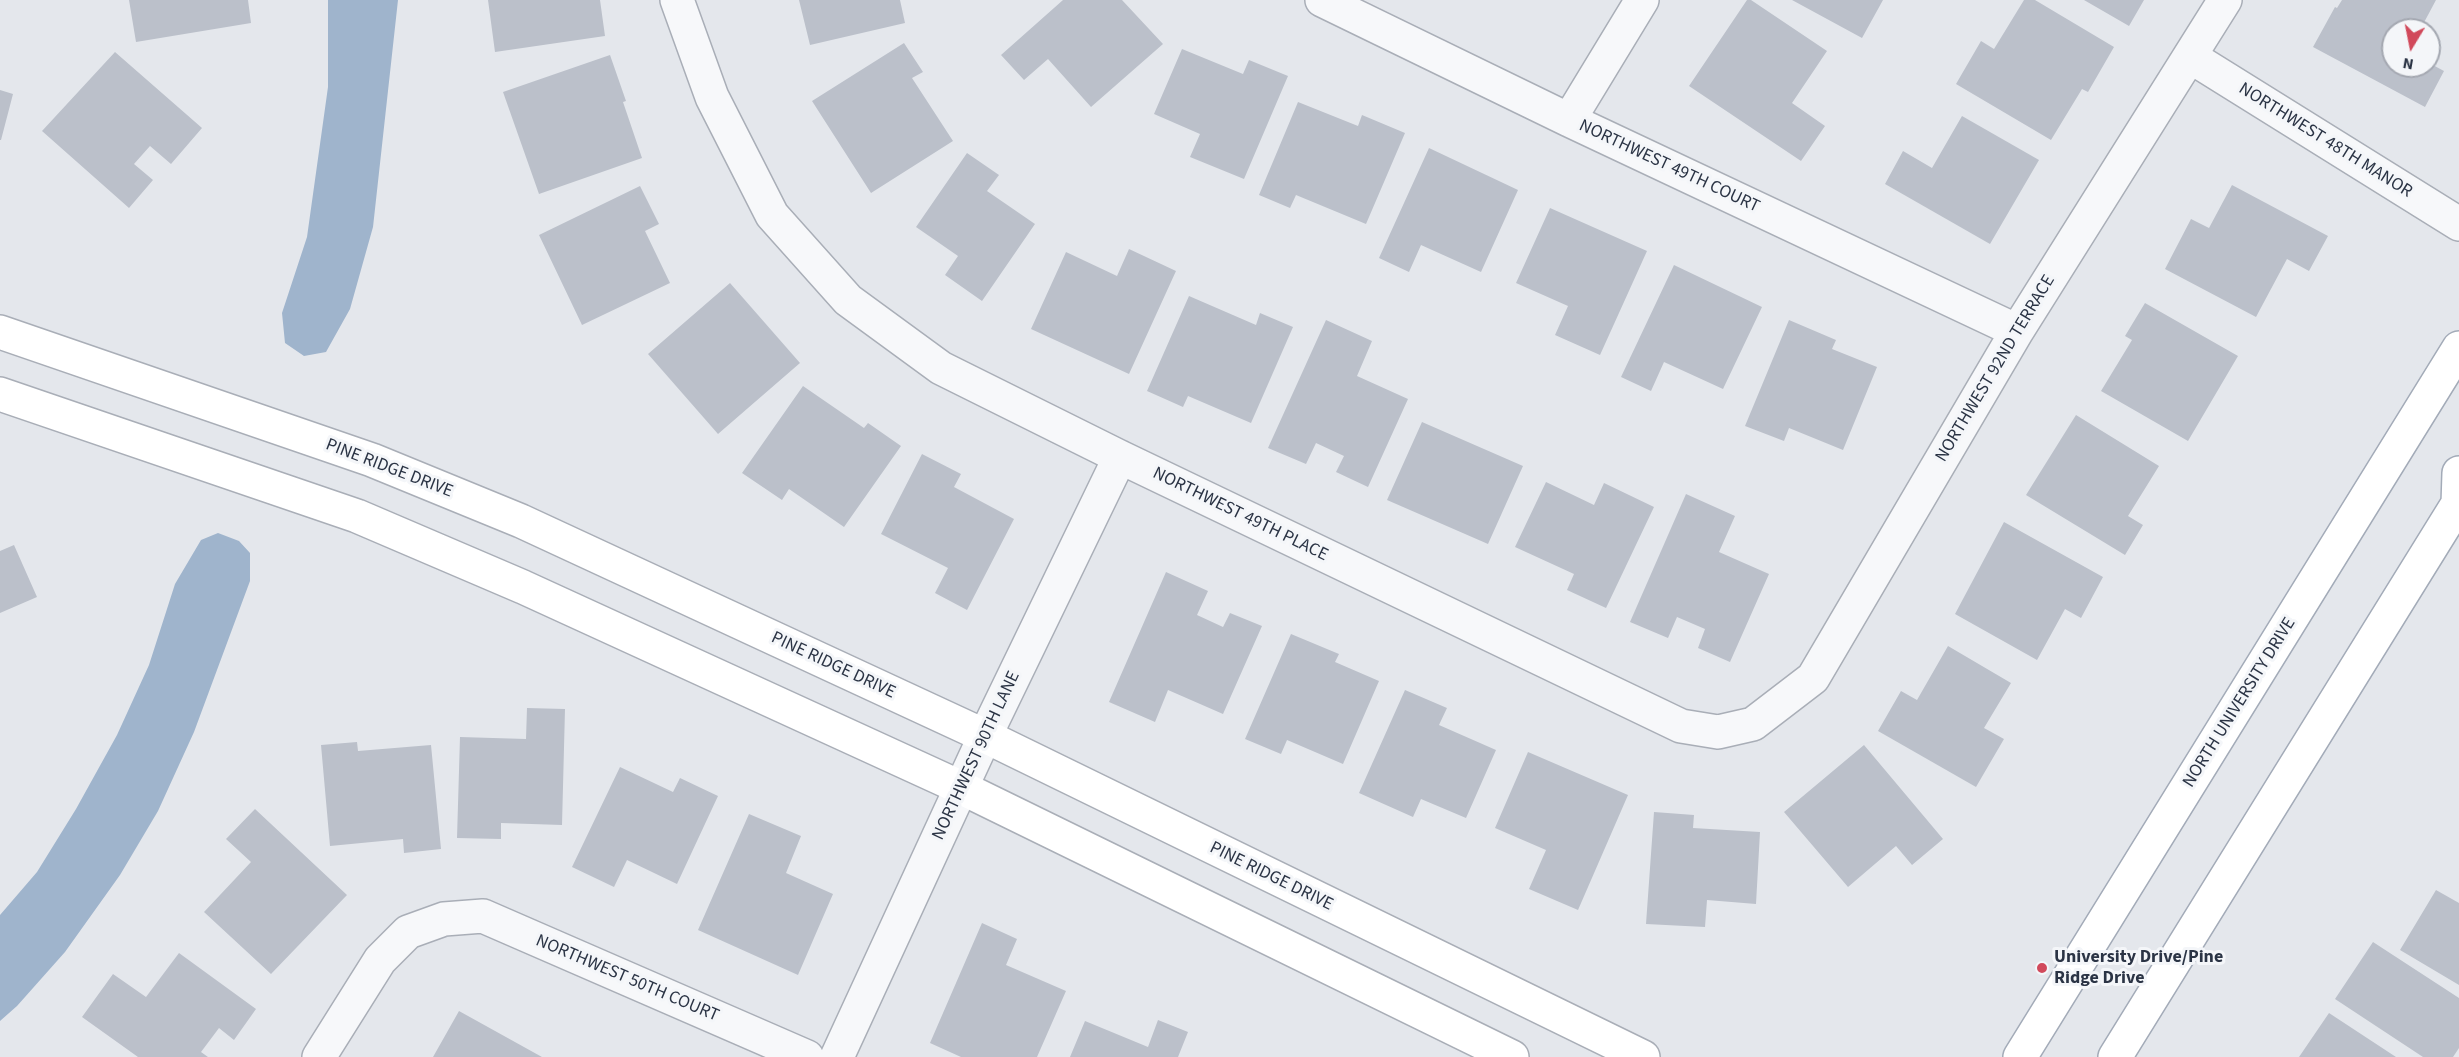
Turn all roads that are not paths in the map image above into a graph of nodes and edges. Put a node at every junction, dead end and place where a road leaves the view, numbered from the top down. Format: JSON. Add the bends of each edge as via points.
{"nodes":[{"id":1,"x":677,"y":0,"type":"edge"},
{"id":2,"x":1322,"y":0,"type":"edge"},
{"id":3,"x":1642,"y":0,"type":"edge"},
{"id":4,"x":2225,"y":0,"type":"edge"},
{"id":5,"x":2191,"y":57,"type":"junction"},
{"id":6,"x":1569,"y":120,"type":"junction"},
{"id":7,"x":2459,"y":224,"type":"edge"},
{"id":8,"x":2017,"y":331,"type":"junction"},
{"id":9,"x":0,"y":332,"type":"edge"},
{"id":10,"x":2459,"y":348,"type":"edge"},
{"id":11,"x":0,"y":394,"type":"edge"},
{"id":12,"x":1120,"y":457,"type":"junction"},
{"id":13,"x":2458,"y":493,"type":"edge"},
{"id":14,"x":1753,"y":724,"type":"joint"},
{"id":15,"x":985,"y":736,"type":"junction"},
{"id":16,"x":962,"y":788,"type":"junction"},
{"id":17,"x":319,"y":1057,"type":"edge"},
{"id":18,"x":807,"y":1057,"type":"edge"},
{"id":19,"x":837,"y":1057,"type":"edge"},
{"id":20,"x":1512,"y":1057,"type":"edge"},
{"id":21,"x":1642,"y":1057,"type":"edge"},
{"id":22,"x":2020,"y":1057,"type":"edge"},
{"id":23,"x":2115,"y":1057,"type":"edge"}],
"edges":[{"from":1,"to":12,"type":"street","name":"NORTHWEST 49TH PLACE","via":[[712,97],[772,215],[848,300],[940,368]]},
{"from":2,"to":6,"type":"street","name":"NORTHWEST 49TH COURT"},
{"from":3,"to":6,"type":"street"},
{"from":4,"to":5,"type":"street","name":"NORTHWEST 92ND TERRACE"},
{"from":5,"to":7,"type":"street","name":"NORTHWEST 48TH MANOR"},
{"from":5,"to":8,"type":"street","name":"NORTHWEST 92ND TERRACE"},
{"from":6,"to":8,"type":"street","name":"NORTHWEST 49TH COURT"},
{"from":8,"to":14,"type":"street","name":"NORTHWEST 92ND TERRACE","via":[[1813,678]]},
{"from":9,"to":15,"type":"street","name":"PINE RIDGE DRIVE","via":[[383,464],[521,521]]},
{"from":10,"to":22,"type":"street","name":"NORTH UNIVERSITY DRIVE"},
{"from":11,"to":16,"type":"street","via":[[357,516],[523,587]]},
{"from":12,"to":14,"type":"street","name":"NORTHWEST 49TH PLACE","via":[[1681,726],[1718,732]]},
{"from":12,"to":15,"type":"street","name":"NORTHWEST 90TH LANE"},
{"from":13,"to":23,"type":"street"},
{"from":15,"to":16,"type":"street","name":"NORTHWEST 90TH LANE"},
{"from":15,"to":21,"type":"street","name":"PINE RIDGE DRIVE"},
{"from":16,"to":19,"type":"street","name":"NORTHWEST 90TH LANE"},
{"from":16,"to":20,"type":"street"},
{"from":17,"to":18,"type":"street","name":"NORTHWEST 50TH COURT","via":[[380,960],[408,932],[444,919],[483,916]]}]}
